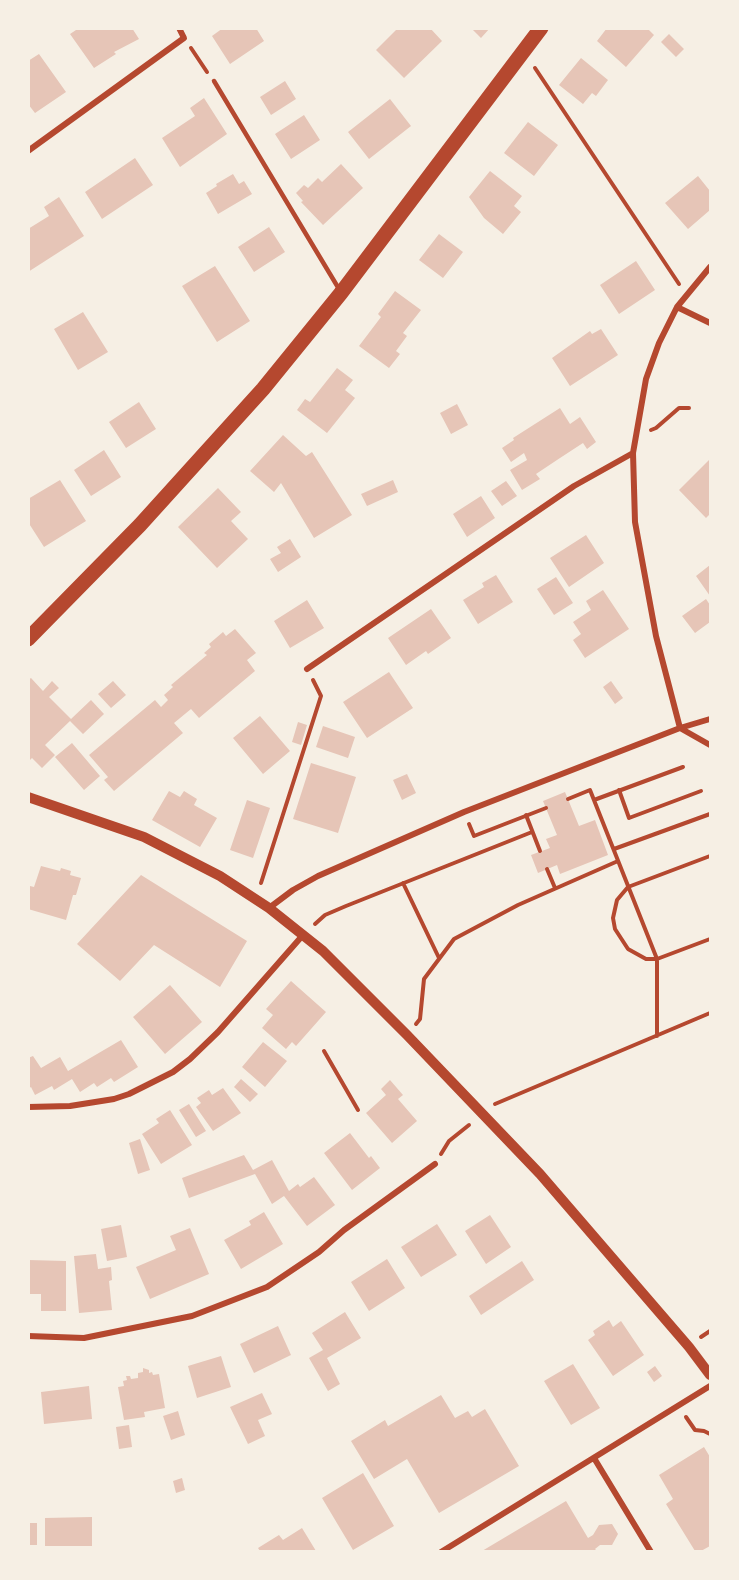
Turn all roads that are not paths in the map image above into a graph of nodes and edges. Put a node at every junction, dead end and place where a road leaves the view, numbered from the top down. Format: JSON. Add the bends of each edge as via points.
{"nodes":[{"id":1,"x":179,"y":28,"type":"edge"},
{"id":2,"x":541,"y":28,"type":"edge"},
{"id":3,"x":214,"y":81,"type":"road end"},
{"id":4,"x":28,"y":151,"type":"edge"},
{"id":5,"x":711,"y":267,"type":"edge"},
{"id":6,"x":341,"y":294,"type":"junction"},
{"id":7,"x":676,"y":307,"type":"junction"},
{"id":8,"x":711,"y":323,"type":"edge"},
{"id":9,"x":633,"y":453,"type":"junction"},
{"id":10,"x":28,"y":639,"type":"edge"},
{"id":11,"x":307,"y":669,"type":"road end"},
{"id":12,"x":711,"y":719,"type":"edge"},
{"id":13,"x":680,"y":728,"type":"junction"},
{"id":14,"x":711,"y":745,"type":"edge"},
{"id":15,"x":28,"y":797,"type":"edge"},
{"id":16,"x":269,"y":908,"type":"junction"},
{"id":17,"x":303,"y":935,"type":"junction"},
{"id":18,"x":28,"y":1107,"type":"edge"},
{"id":19,"x":435,"y":1164,"type":"road end"},
{"id":20,"x":28,"y":1336,"type":"edge"},
{"id":21,"x":711,"y":1376,"type":"edge"},
{"id":22,"x":711,"y":1386,"type":"edge"},
{"id":23,"x":594,"y":1458,"type":"junction"},
{"id":24,"x":441,"y":1551,"type":"edge"},
{"id":25,"x":651,"y":1551,"type":"edge"}],
"edges":[{"from":1,"to":4,"type":"street","via":[[184,38]]},
{"from":2,"to":6,"type":"main road"},
{"from":3,"to":6,"type":"lane"},
{"from":5,"to":7,"type":"street"},
{"from":6,"to":10,"type":"main road","via":[[186,476]]},
{"from":7,"to":8,"type":"street"},
{"from":7,"to":9,"type":"street","via":[[646,379]]},
{"from":9,"to":11,"type":"street","via":[[574,486]]},
{"from":9,"to":13,"type":"street","via":[[635,522],[656,636]]},
{"from":12,"to":13,"type":"street"},
{"from":13,"to":14,"type":"street"},
{"from":13,"to":16,"type":"street","via":[[464,812],[318,876]]},
{"from":15,"to":16,"type":"street","via":[[144,837],[220,876]]},
{"from":16,"to":17,"type":"street"},
{"from":17,"to":18,"type":"street","via":[[218,1032],[173,1072],[114,1099]]},
{"from":17,"to":21,"type":"street","via":[[407,1035],[540,1174]]},
{"from":19,"to":20,"type":"street","via":[[267,1287],[192,1316],[84,1338]]},
{"from":22,"to":23,"type":"street"},
{"from":23,"to":24,"type":"street"},
{"from":23,"to":25,"type":"street"}]}
